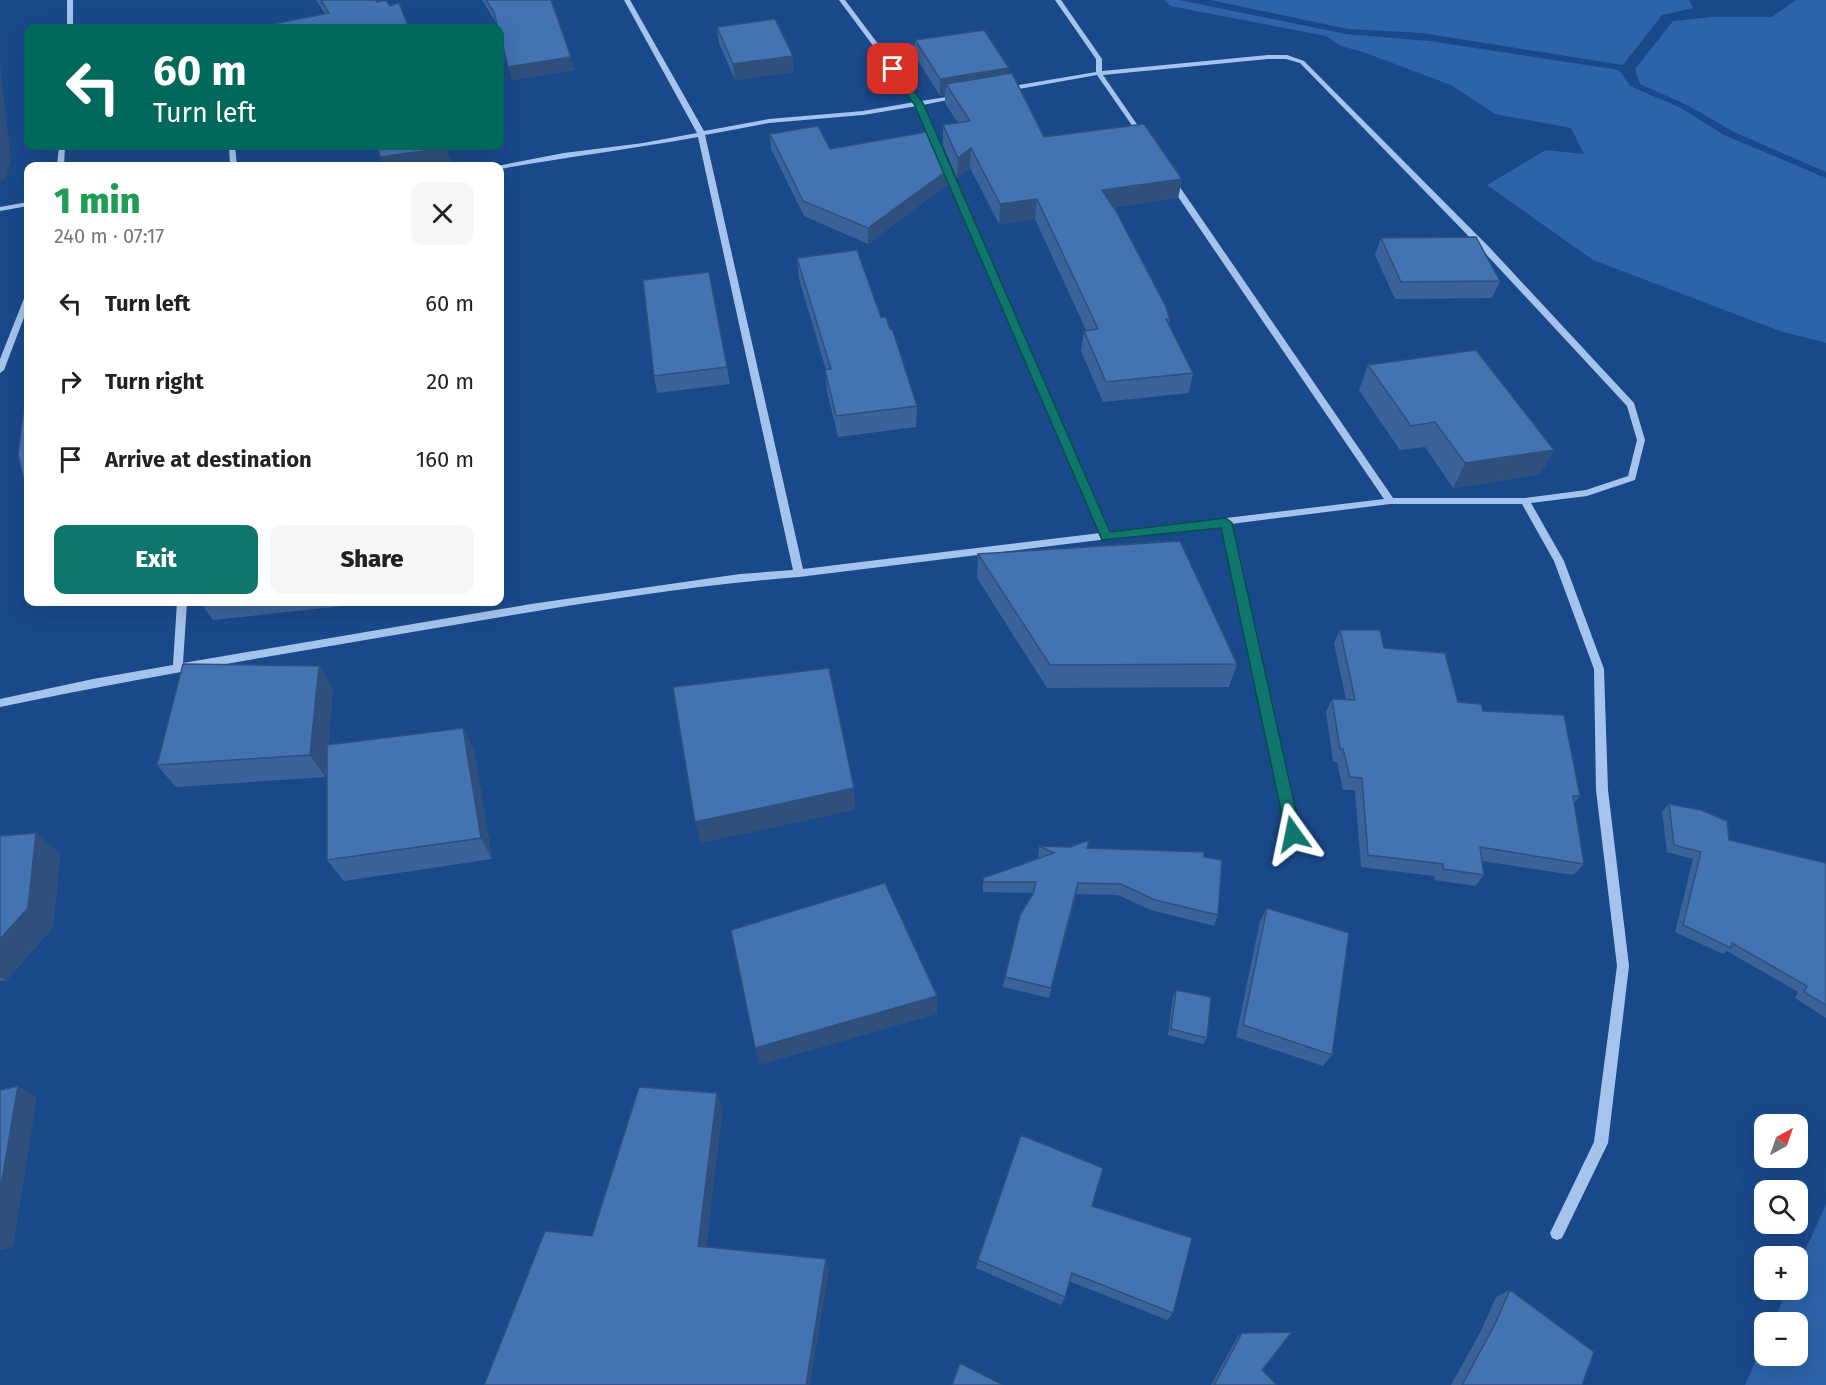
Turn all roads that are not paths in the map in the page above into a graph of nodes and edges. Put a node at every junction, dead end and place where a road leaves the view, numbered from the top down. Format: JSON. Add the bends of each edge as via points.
{"nodes":[{"id":1,"x":70,"y":0,"type":"edge"},
{"id":2,"x":627,"y":0,"type":"edge"},
{"id":3,"x":842,"y":0,"type":"edge"},
{"id":4,"x":1058,"y":0,"type":"edge"},
{"id":5,"x":70,"y":24,"type":"edge"},
{"id":6,"x":1099,"y":73,"type":"junction"},
{"id":7,"x":999,"y":90,"type":"edge"},
{"id":8,"x":965,"y":96,"type":"edge"},
{"id":9,"x":919,"y":103,"type":"junction"},
{"id":10,"x":701,"y":133,"type":"junction"},
{"id":11,"x":1145,"y":141,"type":"edge"},
{"id":12,"x":504,"y":166,"type":"edge"},
{"id":13,"x":1165,"y":171,"type":"edge"},
{"id":14,"x":24,"y":205,"type":"edge"},
{"id":15,"x":0,"y":209,"type":"edge"},
{"id":16,"x":24,"y":307,"type":"edge"},
{"id":17,"x":5,"y":350,"type":"edge"},
{"id":18,"x":0,"y":370,"type":"edge"},
{"id":19,"x":1390,"y":501,"type":"junction"},
{"id":20,"x":1525,"y":501,"type":"junction"},
{"id":21,"x":1226,"y":523,"type":"junction"},
{"id":22,"x":1106,"y":536,"type":"junction"},
{"id":23,"x":799,"y":573,"type":"junction"},
{"id":24,"x":182,"y":606,"type":"edge"},
{"id":25,"x":178,"y":669,"type":"junction"},
{"id":26,"x":0,"y":703,"type":"edge"},
{"id":27,"x":1293,"y":834,"type":"dead end"},
{"id":28,"x":1557,"y":1233,"type":"dead end"}],
"edges":[{"from":1,"to":5,"type":"street"},
{"from":2,"to":10,"type":"street"},
{"from":3,"to":9,"type":"street"},
{"from":4,"to":6,"type":"street","via":[[1099,59]]},
{"from":6,"to":7,"type":"street"},
{"from":6,"to":11,"type":"street"},
{"from":6,"to":20,"type":"street","via":[[1268,57],[1302,62],[1632,405],[1641,440],[1632,478],[1587,493]]},
{"from":8,"to":9,"type":"street"},
{"from":9,"to":10,"type":"street"},
{"from":9,"to":22,"type":"street"},
{"from":10,"to":12,"type":"street"},
{"from":10,"to":23,"type":"street"},
{"from":13,"to":19,"type":"street"},
{"from":14,"to":15,"type":"street"},
{"from":16,"to":17,"type":"street"},
{"from":17,"to":18,"type":"street"},
{"from":19,"to":20,"type":"street"},
{"from":19,"to":21,"type":"street"},
{"from":20,"to":28,"type":"street","via":[[1559,561],[1599,669],[1602,789],[1623,966],[1601,1143]]},
{"from":21,"to":22,"type":"street"},
{"from":21,"to":27,"type":"street"},
{"from":22,"to":23,"type":"street"},
{"from":23,"to":25,"type":"street","via":[[531,608]]},
{"from":24,"to":25,"type":"street"},
{"from":25,"to":26,"type":"street"}]}
